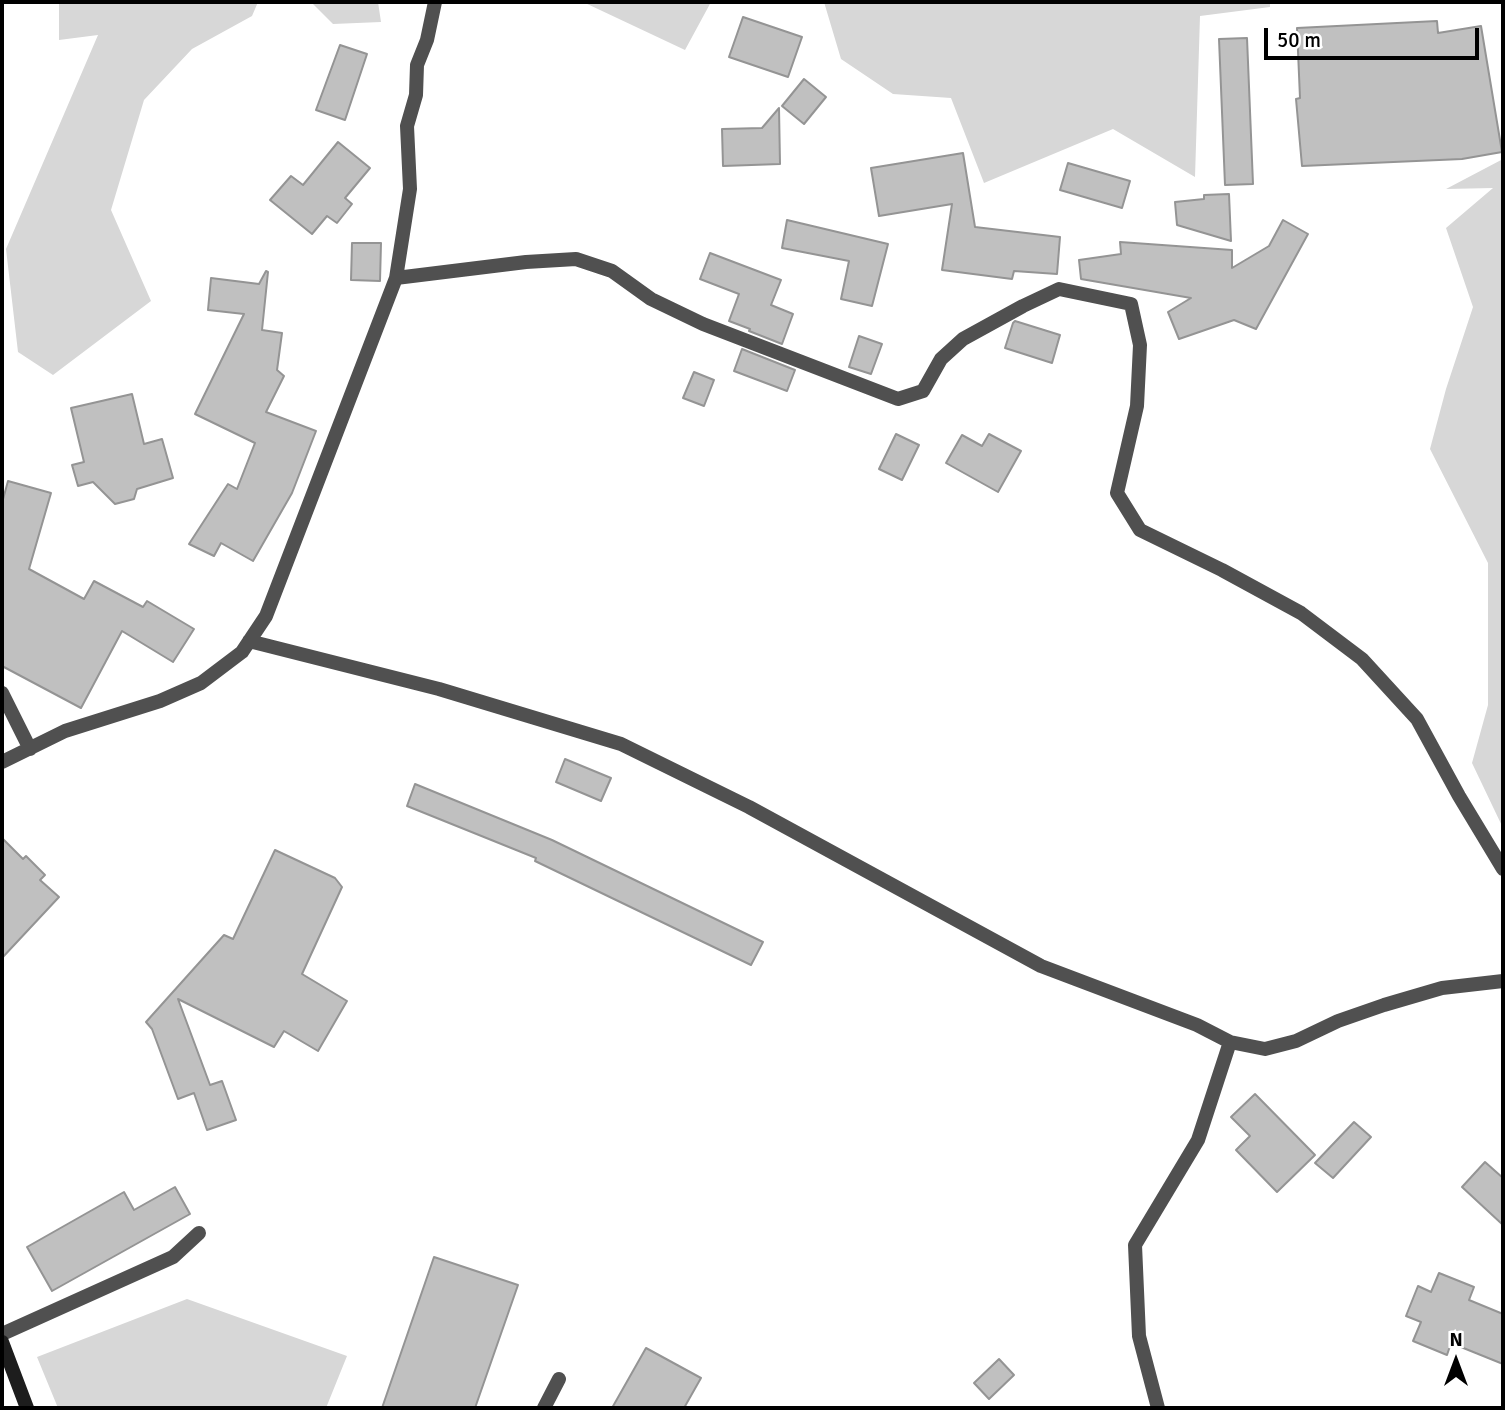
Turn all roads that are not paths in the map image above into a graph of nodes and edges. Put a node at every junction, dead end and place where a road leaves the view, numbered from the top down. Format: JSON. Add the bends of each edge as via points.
{"nodes":[{"id":1,"x":435,"y":2,"type":"edge"},
{"id":2,"x":396,"y":278,"type":"junction"},
{"id":3,"x":249,"y":641,"type":"junction"},
{"id":4,"x":2,"y":693,"type":"edge"},
{"id":5,"x":30,"y":750,"type":"junction"},
{"id":6,"x":2,"y":762,"type":"edge"},
{"id":7,"x":1503,"y":869,"type":"edge"},
{"id":8,"x":1503,"y":981,"type":"edge"},
{"id":9,"x":1230,"y":1042,"type":"junction"},
{"id":10,"x":198,"y":1233,"type":"dead end"},
{"id":11,"x":2,"y":1334,"type":"edge"},
{"id":12,"x":2,"y":1342,"type":"edge"},
{"id":13,"x":559,"y":1378,"type":"dead end"},
{"id":14,"x":27,"y":1408,"type":"edge"},
{"id":15,"x":544,"y":1408,"type":"edge"},
{"id":16,"x":1158,"y":1408,"type":"edge"}],
"edges":[{"from":1,"to":2,"type":"street","via":[[417,65],[416,95],[407,126],[410,189]]},
{"from":2,"to":3,"type":"street","via":[[266,616]]},
{"from":2,"to":7,"type":"street","via":[[576,259],[612,271],[651,299],[703,324],[898,399],[923,391],[941,359],[963,339],[1059,289],[1131,304],[1140,345],[1137,406],[1117,494],[1140,530],[1301,613],[1362,659],[1417,719]]},
{"from":3,"to":5,"type":"street","via":[[242,652],[201,683],[65,731]]},
{"from":3,"to":9,"type":"street","via":[[439,689],[621,744],[749,807],[1041,967],[1197,1025]]},
{"from":4,"to":5,"type":"street"},
{"from":5,"to":6,"type":"street"},
{"from":8,"to":9,"type":"street","via":[[1442,988],[1265,1049]]},
{"from":9,"to":16,"type":"street","via":[[1198,1140],[1135,1245],[1139,1336]]},
{"from":10,"to":11,"type":"street","via":[[173,1257]]},
{"from":12,"to":14,"type":"street"},
{"from":13,"to":15,"type":"street"}]}
